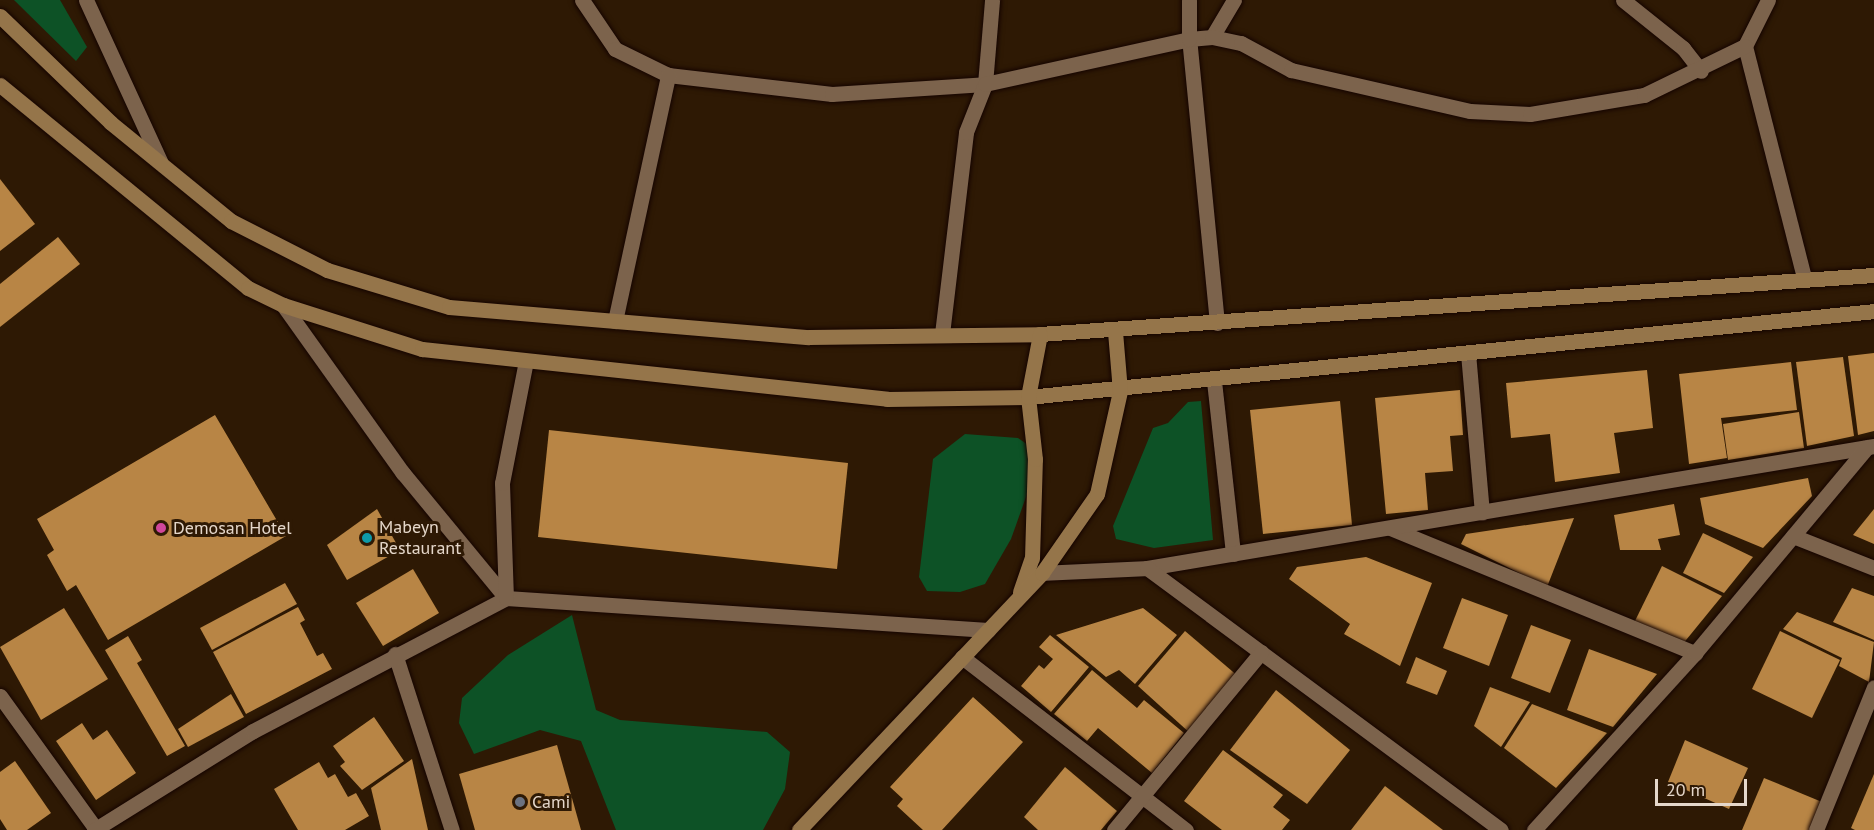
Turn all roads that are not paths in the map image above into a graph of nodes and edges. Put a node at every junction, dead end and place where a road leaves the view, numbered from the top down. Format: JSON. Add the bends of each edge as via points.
{"nodes":[{"id":1,"x":86,"y":0,"type":"edge"},
{"id":2,"x":582,"y":0,"type":"edge"},
{"id":3,"x":992,"y":0,"type":"edge"},
{"id":4,"x":1189,"y":0,"type":"edge"},
{"id":5,"x":1233,"y":0,"type":"edge"},
{"id":6,"x":1623,"y":0,"type":"edge"},
{"id":7,"x":1768,"y":0,"type":"edge"},
{"id":8,"x":0,"y":16,"type":"edge"},
{"id":9,"x":1212,"y":37,"type":"junction"},
{"id":10,"x":1189,"y":39,"type":"junction"},
{"id":11,"x":1746,"y":46,"type":"junction"},
{"id":12,"x":1701,"y":71,"type":"junction"},
{"id":13,"x":668,"y":75,"type":"junction"},
{"id":14,"x":985,"y":84,"type":"junction"},
{"id":15,"x":0,"y":87,"type":"edge"},
{"id":16,"x":160,"y":163,"type":"junction"},
{"id":17,"x":1874,"y":275,"type":"edge"},
{"id":18,"x":1804,"y":277,"type":"junction"},
{"id":19,"x":283,"y":305,"type":"junction"},
{"id":20,"x":1874,"y":311,"type":"edge"},
{"id":21,"x":615,"y":321,"type":"junction"},
{"id":22,"x":1217,"y":323,"type":"junction"},
{"id":23,"x":1115,"y":332,"type":"junction"},
{"id":24,"x":942,"y":334,"type":"junction"},
{"id":25,"x":1040,"y":334,"type":"junction"},
{"id":26,"x":1468,"y":353,"type":"junction"},
{"id":27,"x":526,"y":360,"type":"junction"},
{"id":28,"x":1214,"y":381,"type":"junction"},
{"id":29,"x":1120,"y":391,"type":"junction"},
{"id":30,"x":1028,"y":397,"type":"junction"},
{"id":31,"x":1871,"y":446,"type":"edge"},
{"id":32,"x":1482,"y":512,"type":"junction"},
{"id":33,"x":1389,"y":527,"type":"junction"},
{"id":34,"x":1793,"y":536,"type":"junction"},
{"id":35,"x":1233,"y":554,"type":"junction"},
{"id":36,"x":1147,"y":568,"type":"junction"},
{"id":37,"x":1874,"y":568,"type":"edge"},
{"id":38,"x":1042,"y":573,"type":"junction"},
{"id":39,"x":1018,"y":597,"type":"junction"},
{"id":40,"x":506,"y":598,"type":"junction"},
{"id":41,"x":988,"y":630,"type":"junction"},
{"id":42,"x":1261,"y":652,"type":"junction"},
{"id":43,"x":1695,"y":653,"type":"junction"},
{"id":44,"x":395,"y":654,"type":"junction"},
{"id":45,"x":962,"y":657,"type":"junction"},
{"id":46,"x":1874,"y":687,"type":"edge"},
{"id":47,"x":0,"y":696,"type":"edge"},
{"id":48,"x":1142,"y":797,"type":"junction"},
{"id":49,"x":95,"y":830,"type":"edge"},
{"id":50,"x":452,"y":830,"type":"edge"},
{"id":51,"x":799,"y":830,"type":"edge"},
{"id":52,"x":1114,"y":830,"type":"edge"},
{"id":53,"x":1186,"y":830,"type":"edge"},
{"id":54,"x":1501,"y":830,"type":"edge"},
{"id":55,"x":1534,"y":830,"type":"edge"},
{"id":56,"x":1815,"y":830,"type":"edge"}],
"edges":[{"from":1,"to":16,"type":"street"},
{"from":2,"to":13,"type":"street","via":[[615,49]]},
{"from":3,"to":14,"type":"street"},
{"from":4,"to":10,"type":"street"},
{"from":5,"to":9,"type":"street"},
{"from":6,"to":12,"type":"street","via":[[1683,48]]},
{"from":7,"to":11,"type":"street"},
{"from":8,"to":16,"type":"main road"},
{"from":9,"to":10,"type":"street"},
{"from":9,"to":12,"type":"street","via":[[1241,43],[1291,70],[1470,111],[1530,114],[1608,105]]},
{"from":10,"to":14,"type":"street"},
{"from":10,"to":22,"type":"street"},
{"from":11,"to":12,"type":"street"},
{"from":11,"to":18,"type":"street"},
{"from":13,"to":14,"type":"street","via":[[832,94]]},
{"from":13,"to":21,"type":"street"},
{"from":14,"to":24,"type":"street","via":[[966,132]]},
{"from":15,"to":19,"type":"main road","via":[[220,268]]},
{"from":16,"to":21,"type":"main road","via":[[231,221],[327,270],[448,307]]},
{"from":17,"to":18,"type":"main road"},
{"from":18,"to":22,"type":"main road"},
{"from":19,"to":27,"type":"main road","via":[[422,350]]},
{"from":19,"to":40,"type":"street","via":[[403,473]]},
{"from":20,"to":26,"type":"main road"},
{"from":21,"to":24,"type":"main road","via":[[809,337]]},
{"from":22,"to":23,"type":"main road"},
{"from":23,"to":25,"type":"main road"},
{"from":23,"to":29,"type":"main road"},
{"from":24,"to":25,"type":"main road"},
{"from":25,"to":30,"type":"main road"},
{"from":26,"to":28,"type":"main road"},
{"from":26,"to":32,"type":"street"},
{"from":27,"to":30,"type":"main road","via":[[887,399]]},
{"from":27,"to":40,"type":"street","via":[[502,483]]},
{"from":28,"to":29,"type":"main road"},
{"from":28,"to":35,"type":"street"},
{"from":29,"to":30,"type":"main road"},
{"from":29,"to":38,"type":"main road","via":[[1097,494]]},
{"from":30,"to":39,"type":"main road","via":[[1035,520],[1032,558]]},
{"from":31,"to":32,"type":"street"},
{"from":31,"to":34,"type":"street"},
{"from":32,"to":33,"type":"street"},
{"from":33,"to":35,"type":"street"},
{"from":33,"to":43,"type":"street"},
{"from":34,"to":37,"type":"street"},
{"from":34,"to":43,"type":"street"},
{"from":35,"to":36,"type":"street"},
{"from":36,"to":38,"type":"street"},
{"from":36,"to":42,"type":"street"},
{"from":38,"to":39,"type":"main road"},
{"from":39,"to":41,"type":"main road"},
{"from":40,"to":41,"type":"street"},
{"from":40,"to":44,"type":"street"},
{"from":41,"to":45,"type":"main road"},
{"from":42,"to":48,"type":"street"},
{"from":42,"to":54,"type":"street"},
{"from":43,"to":55,"type":"street"},
{"from":44,"to":49,"type":"street","via":[[253,731]]},
{"from":44,"to":50,"type":"street"},
{"from":45,"to":48,"type":"street"},
{"from":45,"to":51,"type":"main road"},
{"from":46,"to":56,"type":"street"},
{"from":47,"to":49,"type":"street"},
{"from":48,"to":52,"type":"street"},
{"from":48,"to":53,"type":"street"}]}
